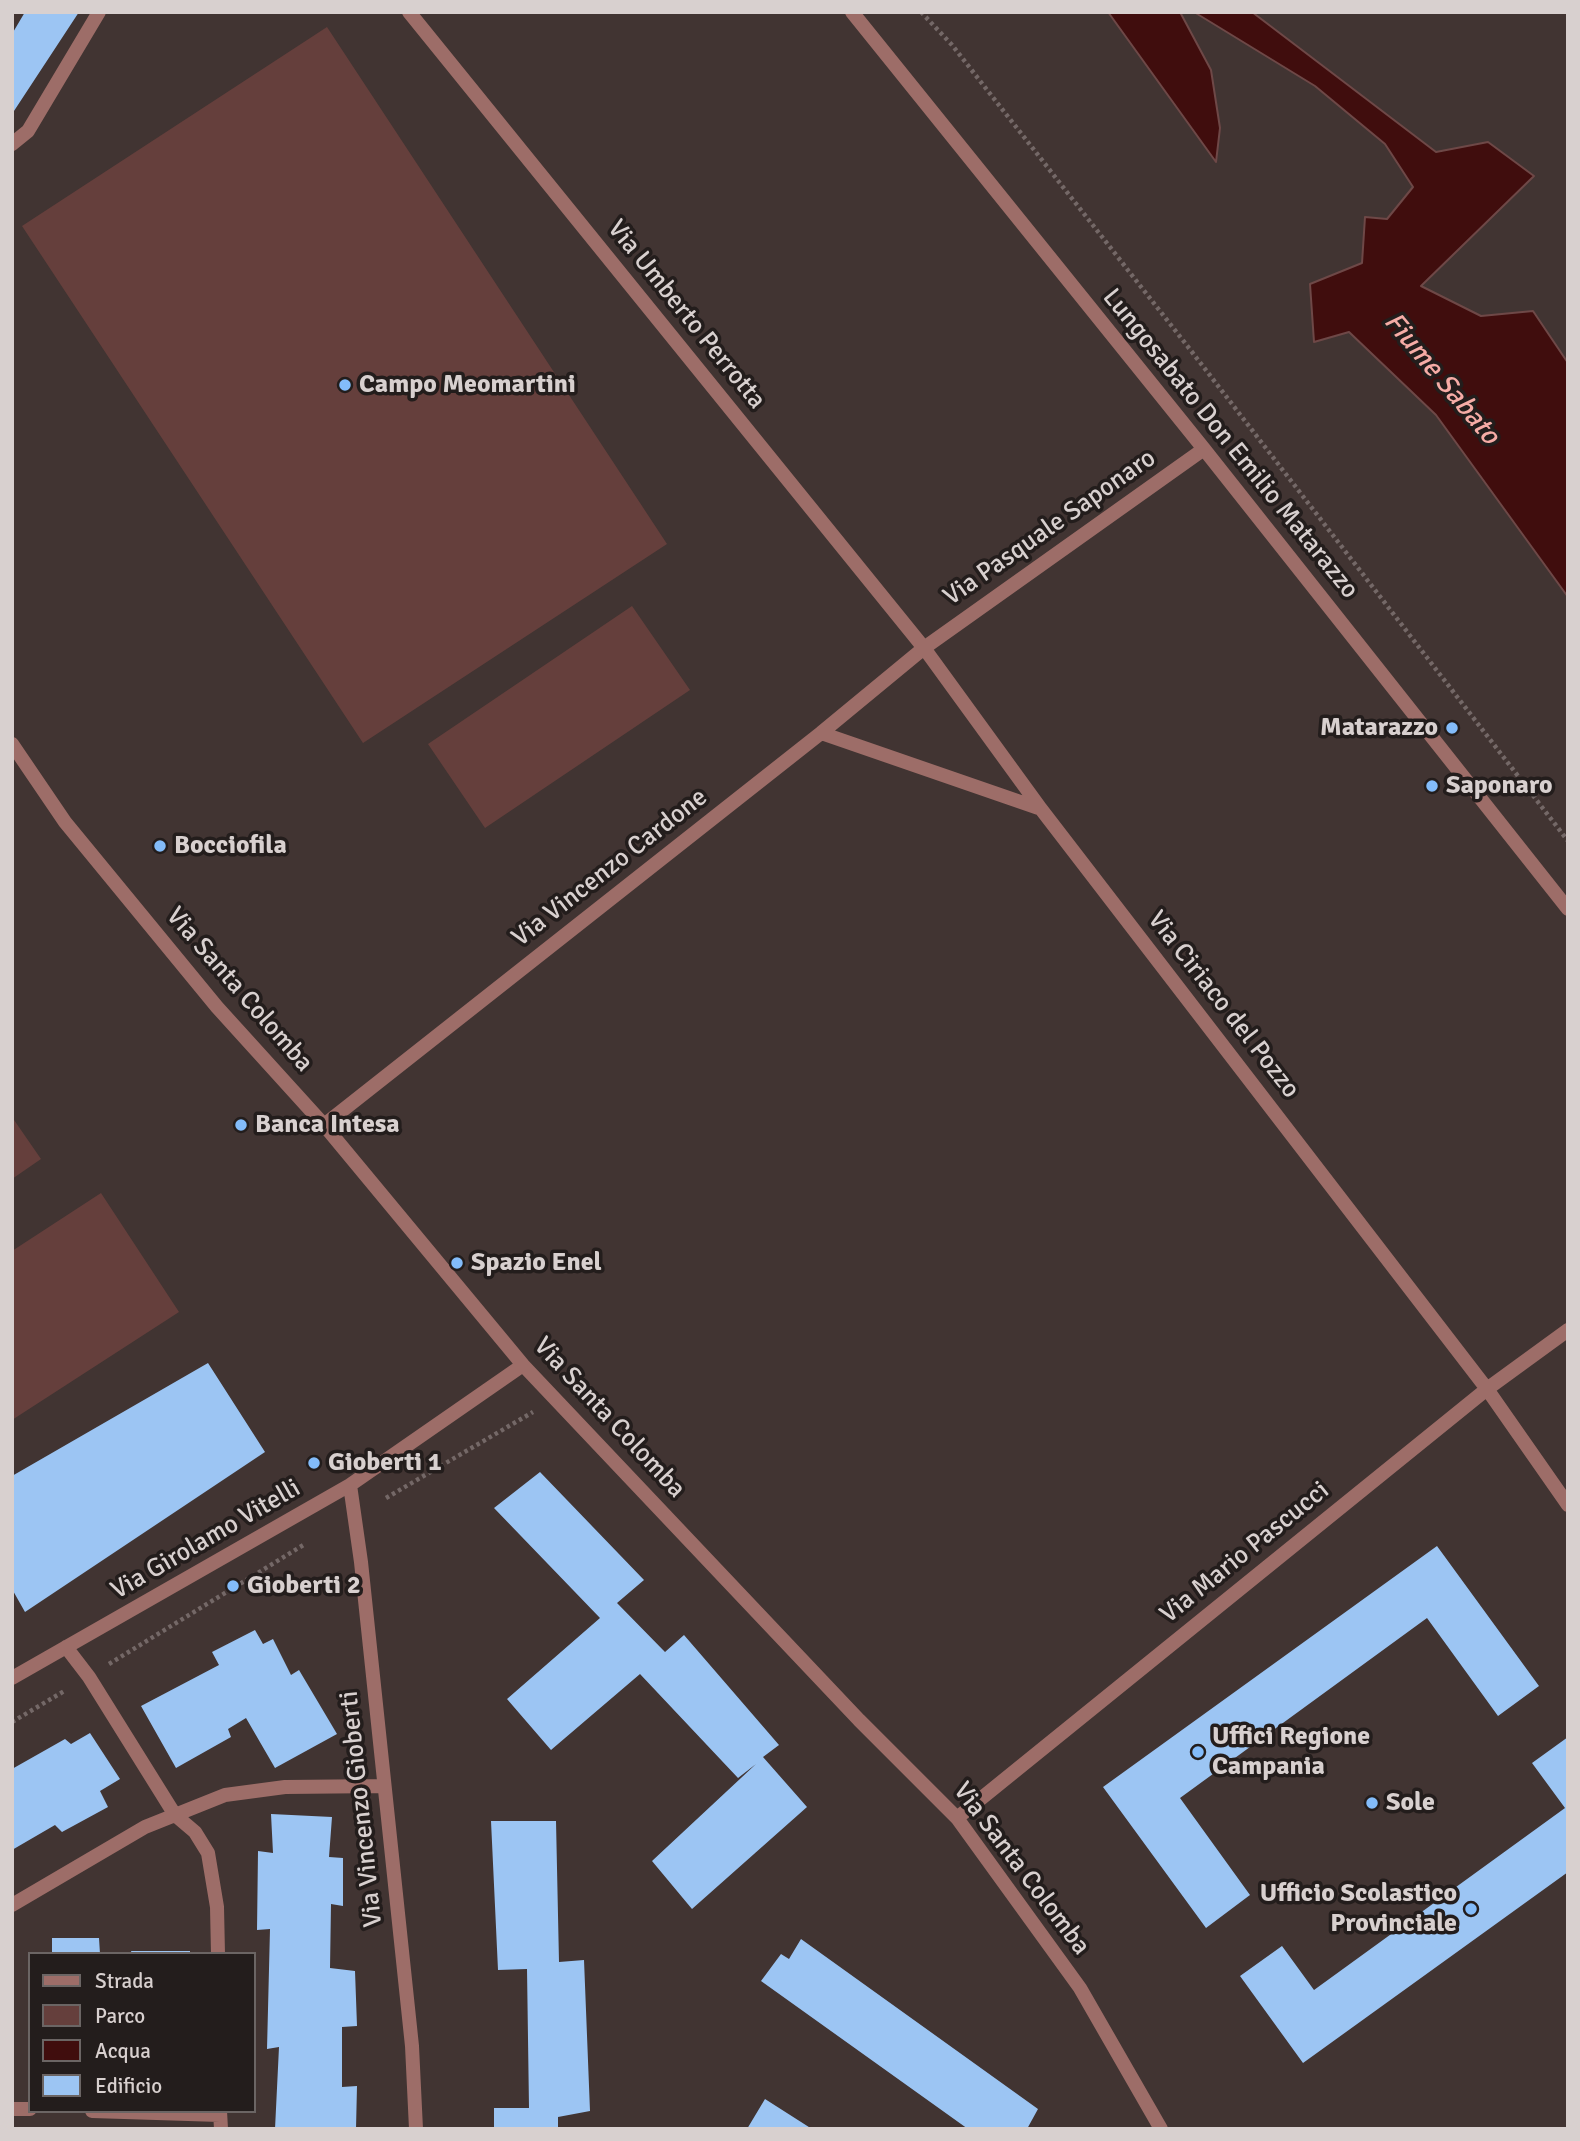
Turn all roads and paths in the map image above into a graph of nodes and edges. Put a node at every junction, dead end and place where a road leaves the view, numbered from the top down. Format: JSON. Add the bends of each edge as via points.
{"nodes":[{"id":1,"x":99,"y":12,"type":"edge"},
{"id":2,"x":409,"y":12,"type":"edge"},
{"id":3,"x":852,"y":12,"type":"edge"},
{"id":4,"x":921,"y":12,"type":"edge"},
{"id":5,"x":12,"y":144,"type":"edge"},
{"id":6,"x":1204,"y":449,"type":"junction"},
{"id":7,"x":924,"y":648,"type":"junction"},
{"id":8,"x":821,"y":733,"type":"junction"},
{"id":9,"x":12,"y":744,"type":"edge"},
{"id":10,"x":1041,"y":809,"type":"junction"},
{"id":11,"x":1568,"y":841,"type":"edge"},
{"id":12,"x":1568,"y":909,"type":"edge"},
{"id":13,"x":324,"y":1125,"type":"junction"},
{"id":14,"x":1568,"y":1330,"type":"edge"},
{"id":15,"x":523,"y":1365,"type":"junction"},
{"id":16,"x":1487,"y":1389,"type":"junction"},
{"id":17,"x":566,"y":1409,"type":"junction"},
{"id":18,"x":350,"y":1485,"type":"junction"},
{"id":19,"x":386,"y":1498,"type":"dead end"},
{"id":20,"x":1568,"y":1506,"type":"edge"},
{"id":21,"x":309,"y":1542,"type":"dead end"},
{"id":22,"x":66,"y":1647,"type":"junction"},
{"id":23,"x":89,"y":1677,"type":"junction"},
{"id":24,"x":12,"y":1678,"type":"edge"},
{"id":25,"x":12,"y":1722,"type":"edge"},
{"id":26,"x":384,"y":1786,"type":"junction"},
{"id":27,"x":175,"y":1815,"type":"junction"},
{"id":28,"x":957,"y":1818,"type":"junction"},
{"id":29,"x":12,"y":1905,"type":"edge"},
{"id":30,"x":218,"y":1952,"type":"edge"},
{"id":31,"x":129,"y":2113,"type":"edge"},
{"id":32,"x":220,"y":2118,"type":"edge"},
{"id":33,"x":416,"y":2129,"type":"edge"},
{"id":34,"x":1161,"y":2129,"type":"edge"}],
"edges":[{"from":1,"to":5,"type":"street","via":[[29,131]]},
{"from":2,"to":7,"type":"street","name":"Via Umberto Perrotta"},
{"from":3,"to":6,"type":"street","name":"Lungosabato Don Emilio Matarazzo"},
{"from":4,"to":11,"type":"path","via":[[952,45],[1192,352]]},
{"from":6,"to":7,"type":"street","name":"Via Pasquale Saponaro"},
{"from":6,"to":12,"type":"street","name":"Lungosabato Don Emilio Matarazzo"},
{"from":7,"to":8,"type":"street","name":"Via Vincenzo Cardone"},
{"from":7,"to":10,"type":"street","name":"Via Ciriaco del Pozzo"},
{"from":8,"to":10,"type":"street"},
{"from":8,"to":13,"type":"street","name":"Via Vincenzo Cardone"},
{"from":9,"to":13,"type":"street","name":"Via Santa Colomba","via":[[65,822],[217,1007]]},
{"from":10,"to":16,"type":"street","name":"Via Ciriaco del Pozzo"},
{"from":13,"to":15,"type":"street","name":"Via Santa Colomba"},
{"from":14,"to":16,"type":"street","name":"Via Mario Pascucci"},
{"from":15,"to":17,"type":"street","name":"Via Santa Colomba"},
{"from":15,"to":18,"type":"street","name":"Via Girolamo Vitelli"},
{"from":16,"to":20,"type":"street","name":"Via Ciriaco del Pozzo"},
{"from":16,"to":28,"type":"street","name":"Via Mario Pascucci"},
{"from":17,"to":19,"type":"path","via":[[531,1412]]},
{"from":17,"to":28,"type":"street","name":"Via Santa Colomba"},
{"from":18,"to":22,"type":"street","name":"Via Girolamo Vitelli"},
{"from":18,"to":26,"type":"street","name":"Via Vincenzo Gioberti"},
{"from":21,"to":23,"type":"path"},
{"from":22,"to":23,"type":"street"},
{"from":22,"to":24,"type":"street","name":"Via Girolamo Vitelli"},
{"from":23,"to":25,"type":"path"},
{"from":23,"to":27,"type":"street"},
{"from":26,"to":27,"type":"street","via":[[285,1787],[225,1795]]},
{"from":26,"to":33,"type":"street","name":"Via Vincenzo Gioberti","via":[[412,2046]]},
{"from":27,"to":29,"type":"street","via":[[145,1827]]},
{"from":27,"to":30,"type":"street","via":[[195,1832],[208,1853]]},
{"from":28,"to":34,"type":"street","name":"Via Santa Colomba","via":[[1080,1988]]},
{"from":31,"to":32,"type":"street"}]}
